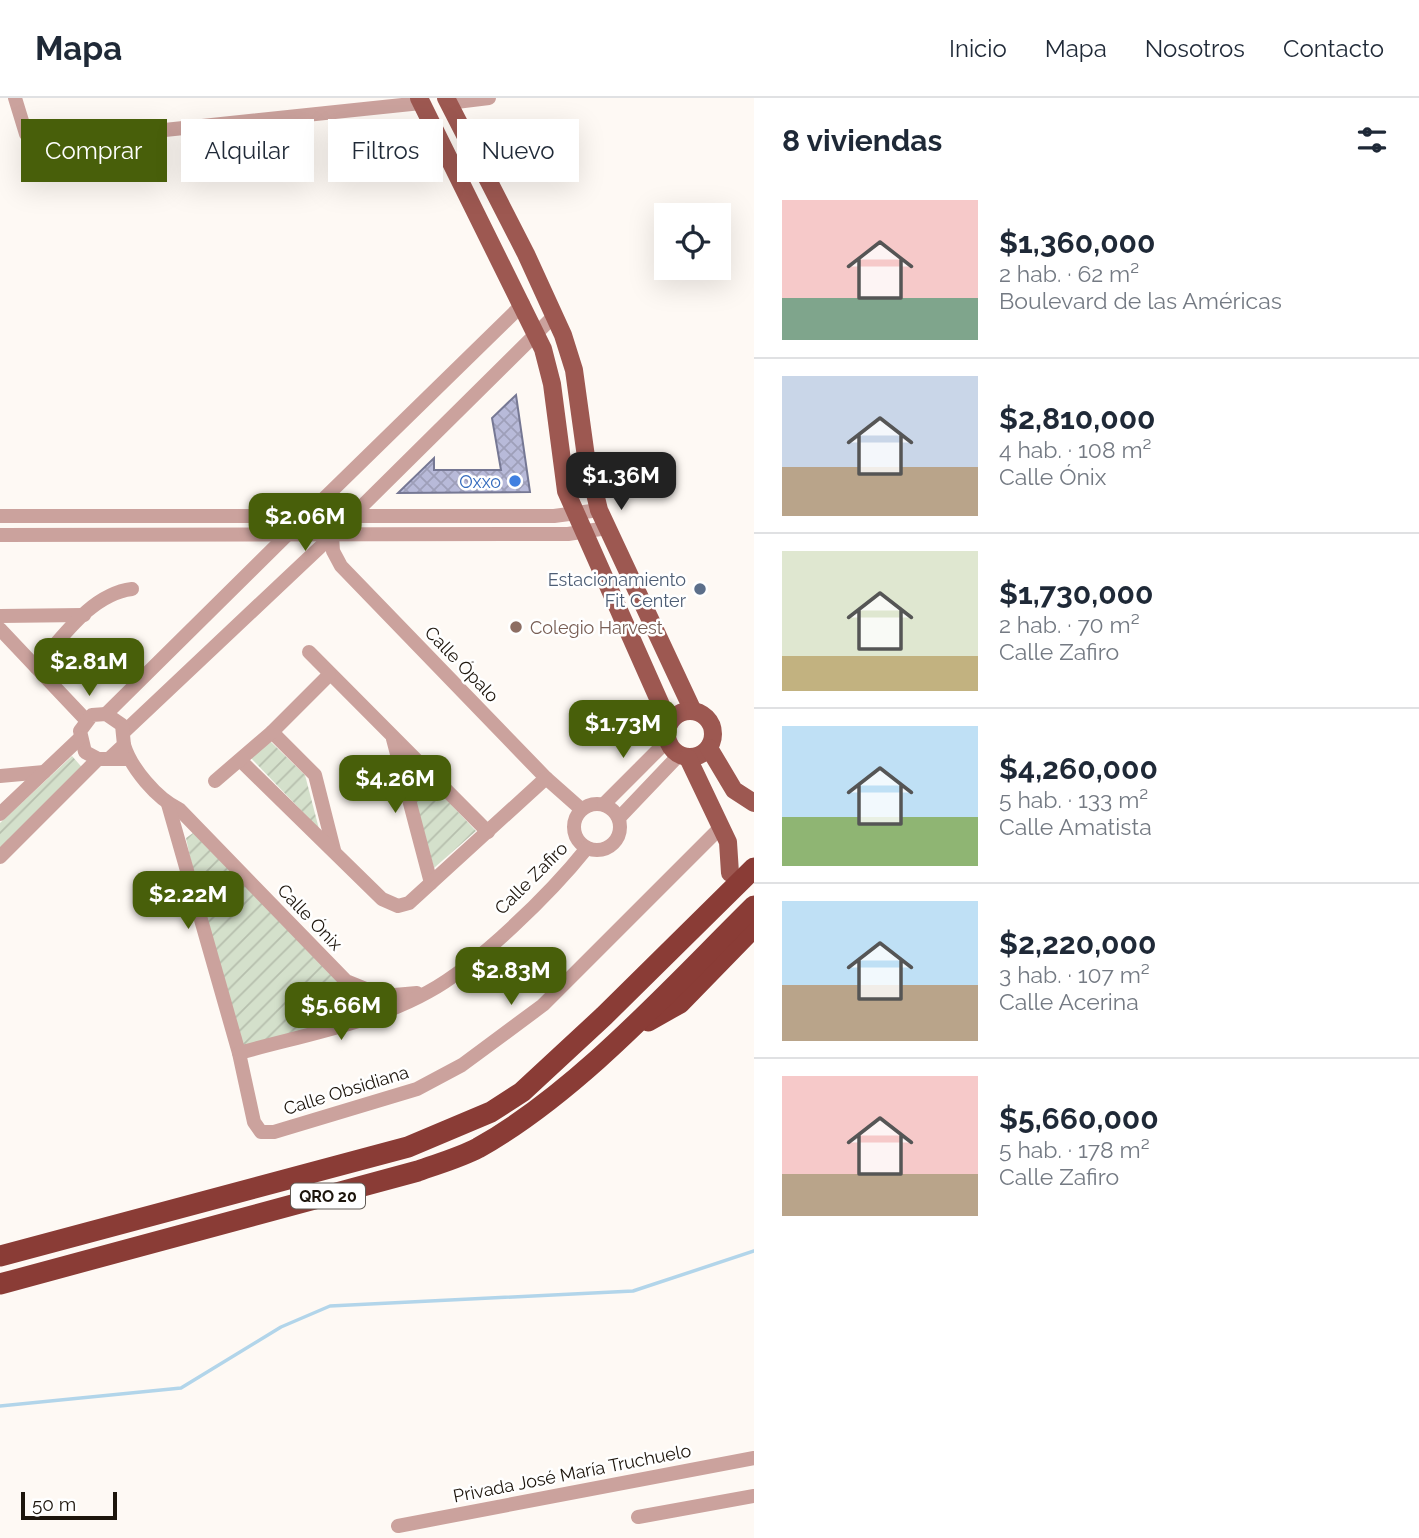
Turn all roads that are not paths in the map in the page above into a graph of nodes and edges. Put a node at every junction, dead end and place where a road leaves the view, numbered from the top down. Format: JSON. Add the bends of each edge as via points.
{"nodes":[{"id":1,"x":15,"y":98,"type":"edge"},
{"id":2,"x":489,"y":98,"type":"edge"},
{"id":3,"x":420,"y":100,"type":"edge"},
{"id":4,"x":447,"y":100,"type":"edge"},
{"id":5,"x":523,"y":304,"type":"junction"},
{"id":6,"x":555,"y":315,"type":"junction"},
{"id":7,"x":536,"y":332,"type":"junction"},
{"id":8,"x":599,"y":510,"type":"junction"},
{"id":9,"x":575,"y":514,"type":"junction"},
{"id":10,"x":0,"y":516,"type":"edge"},
{"id":11,"x":306,"y":516,"type":"junction"},
{"id":12,"x":352,"y":516,"type":"junction"},
{"id":13,"x":607,"y":528,"type":"junction"},
{"id":14,"x":583,"y":533,"type":"junction"},
{"id":15,"x":0,"y":535,"type":"edge"},
{"id":16,"x":286,"y":536,"type":"junction"},
{"id":17,"x":332,"y":536,"type":"junction"},
{"id":18,"x":132,"y":589,"type":"dead end"},
{"id":19,"x":84,"y":615,"type":"junction"},
{"id":20,"x":0,"y":616,"type":"edge"},
{"id":21,"x":0,"y":629,"type":"edge"},
{"id":22,"x":309,"y":652,"type":"dead end"},
{"id":23,"x":36,"y":667,"type":"junction"},
{"id":24,"x":329,"y":675,"type":"junction"},
{"id":25,"x":693,"y":711,"type":"junction"},
{"id":26,"x":106,"y":714,"type":"junction"},
{"id":27,"x":86,"y":720,"type":"junction"},
{"id":28,"x":272,"y":732,"type":"junction"},
{"id":29,"x":79,"y":738,"type":"junction"},
{"id":30,"x":392,"y":738,"type":"junction"},
{"id":31,"x":676,"y":744,"type":"junction"},
{"id":32,"x":125,"y":745,"type":"junction"},
{"id":33,"x":709,"y":748,"type":"junction"},
{"id":34,"x":104,"y":758,"type":"junction"},
{"id":35,"x":241,"y":761,"type":"junction"},
{"id":36,"x":44,"y":772,"type":"junction"},
{"id":37,"x":0,"y":776,"type":"edge"},
{"id":38,"x":546,"y":778,"type":"junction"},
{"id":39,"x":215,"y":781,"type":"dead end"},
{"id":40,"x":754,"y":803,"type":"edge"},
{"id":41,"x":168,"y":804,"type":"junction"},
{"id":42,"x":604,"y":804,"type":"junction"},
{"id":43,"x":581,"y":809,"type":"junction"},
{"id":44,"x":0,"y":814,"type":"edge"},
{"id":45,"x":619,"y":818,"type":"junction"},
{"id":46,"x":721,"y":827,"type":"junction"},
{"id":47,"x":197,"y":828,"type":"junction"},
{"id":48,"x":488,"y":832,"type":"junction"},
{"id":49,"x":177,"y":835,"type":"junction"},
{"id":50,"x":587,"y":848,"type":"junction"},
{"id":51,"x":754,"y":850,"type":"edge"},
{"id":52,"x":335,"y":852,"type":"junction"},
{"id":53,"x":0,"y":857,"type":"edge"},
{"id":54,"x":754,"y":868,"type":"edge"},
{"id":55,"x":730,"y":873,"type":"junction"},
{"id":56,"x":431,"y":884,"type":"junction"},
{"id":57,"x":754,"y":906,"type":"edge"},
{"id":58,"x":754,"y":927,"type":"edge"},
{"id":59,"x":429,"y":992,"type":"junction"},
{"id":60,"x":604,"y":1016,"type":"junction"},
{"id":61,"x":622,"y":1036,"type":"junction"},
{"id":62,"x":239,"y":1053,"type":"junction"},
{"id":63,"x":0,"y":1256,"type":"edge"},
{"id":64,"x":0,"y":1284,"type":"edge"},
{"id":65,"x":754,"y":1458,"type":"edge"},
{"id":66,"x":754,"y":1496,"type":"edge"},
{"id":67,"x":638,"y":1517,"type":"dead end"},
{"id":68,"x":398,"y":1527,"type":"dead end"}],
"edges":[{"from":1,"to":3,"type":"street","via":[[26,134],[41,143]]},
{"from":2,"to":4,"type":"street"},
{"from":3,"to":5,"type":"main road"},
{"from":4,"to":6,"type":"main road"},
{"from":5,"to":7,"type":"main road"},
{"from":5,"to":11,"type":"street"},
{"from":6,"to":7,"type":"street"},
{"from":6,"to":8,"type":"main road","via":[[574,370],[588,471]]},
{"from":7,"to":9,"type":"main road","via":[[548,366],[559,462]]},
{"from":7,"to":12,"type":"street"},
{"from":8,"to":9,"type":"street"},
{"from":8,"to":13,"type":"main road"},
{"from":9,"to":12,"type":"street"},
{"from":9,"to":14,"type":"main road"},
{"from":10,"to":11,"type":"street"},
{"from":11,"to":12,"type":"street"},
{"from":11,"to":16,"type":"street"},
{"from":12,"to":17,"type":"street"},
{"from":13,"to":14,"type":"street"},
{"from":13,"to":25,"type":"main road"},
{"from":14,"to":17,"type":"street"},
{"from":14,"to":31,"type":"main road"},
{"from":15,"to":16,"type":"street"},
{"from":16,"to":17,"type":"street"},
{"from":16,"to":26,"type":"street"},
{"from":17,"to":32,"type":"street"},
{"from":17,"to":38,"type":"street","name":"Calle Ópalo","via":[[341,566]]},
{"from":18,"to":19,"type":"street","via":[[114,591]]},
{"from":19,"to":20,"type":"street"},
{"from":19,"to":23,"type":"street"},
{"from":21,"to":23,"type":"street"},
{"from":22,"to":24,"type":"street"},
{"from":23,"to":27,"type":"street"},
{"from":24,"to":28,"type":"street"},
{"from":24,"to":30,"type":"street"},
{"from":25,"to":31,"type":"main road","via":[[679,713]]},
{"from":25,"to":33,"type":"main road","via":[[712,725]]},
{"from":26,"to":27,"type":"street"},
{"from":26,"to":32,"type":"street","via":[[118,720]]},
{"from":27,"to":29,"type":"street"},
{"from":28,"to":35,"type":"street"},
{"from":28,"to":52,"type":"street","via":[[316,775]]},
{"from":29,"to":34,"type":"street","via":[[85,751]]},
{"from":29,"to":36,"type":"street"},
{"from":30,"to":48,"type":"street"},
{"from":30,"to":56,"type":"street"},
{"from":31,"to":33,"type":"main road","via":[[700,756]]},
{"from":31,"to":42,"type":"street"},
{"from":31,"to":45,"type":"street"},
{"from":31,"to":46,"type":"main road"},
{"from":32,"to":34,"type":"street"},
{"from":32,"to":41,"type":"street","name":"Calle Ónix"},
{"from":33,"to":40,"type":"main road","via":[[734,790]]},
{"from":34,"to":53,"type":"street"},
{"from":35,"to":39,"type":"street"},
{"from":35,"to":52,"type":"street"},
{"from":36,"to":37,"type":"street"},
{"from":36,"to":44,"type":"street"},
{"from":38,"to":43,"type":"street","name":"Calle Ópalo"},
{"from":38,"to":48,"type":"street"},
{"from":41,"to":47,"type":"street","name":"Calle Ónix"},
{"from":41,"to":49,"type":"street"},
{"from":42,"to":43,"type":"street"},
{"from":42,"to":45,"type":"street"},
{"from":43,"to":50,"type":"street","via":[[573,830]]},
{"from":45,"to":50,"type":"street","via":[[615,841],[602,850]]},
{"from":46,"to":55,"type":"main road","via":[[728,842]]},
{"from":46,"to":62,"type":"street","name":"Calle Obsidiana","via":[[543,1005],[462,1065],[417,1089],[261,1132],[254,1122]]},
{"from":47,"to":49,"type":"street","via":[[181,828]]},
{"from":47,"to":59,"type":"street","name":"Calle Ónix","via":[[346,981],[383,996]]},
{"from":48,"to":56,"type":"street"},
{"from":49,"to":62,"type":"street"},
{"from":50,"to":59,"type":"street","name":"Calle Zafiro","via":[[495,942]]},
{"from":51,"to":55,"type":"highway"},
{"from":52,"to":56,"type":"street","via":[[382,899],[398,906],[409,903]]},
{"from":54,"to":60,"type":"highway","number":"QRO 20"},
{"from":55,"to":60,"type":"highway","via":[[656,951]]},
{"from":57,"to":61,"type":"highway","number":"QRO 20"},
{"from":58,"to":61,"type":"highway","via":[[680,1003]]},
{"from":59,"to":62,"type":"street","name":"Calle Zafiro","via":[[388,1010]]},
{"from":60,"to":63,"type":"highway","number":"QRO 20","via":[[522,1092],[451,1131],[408,1147]]},
{"from":61,"to":64,"type":"highway","number":"QRO 20","via":[[520,1122],[475,1150],[418,1171]]},
{"from":65,"to":68,"type":"street","name":"Privada José María Truchuelo"},
{"from":66,"to":67,"type":"street"}]}
